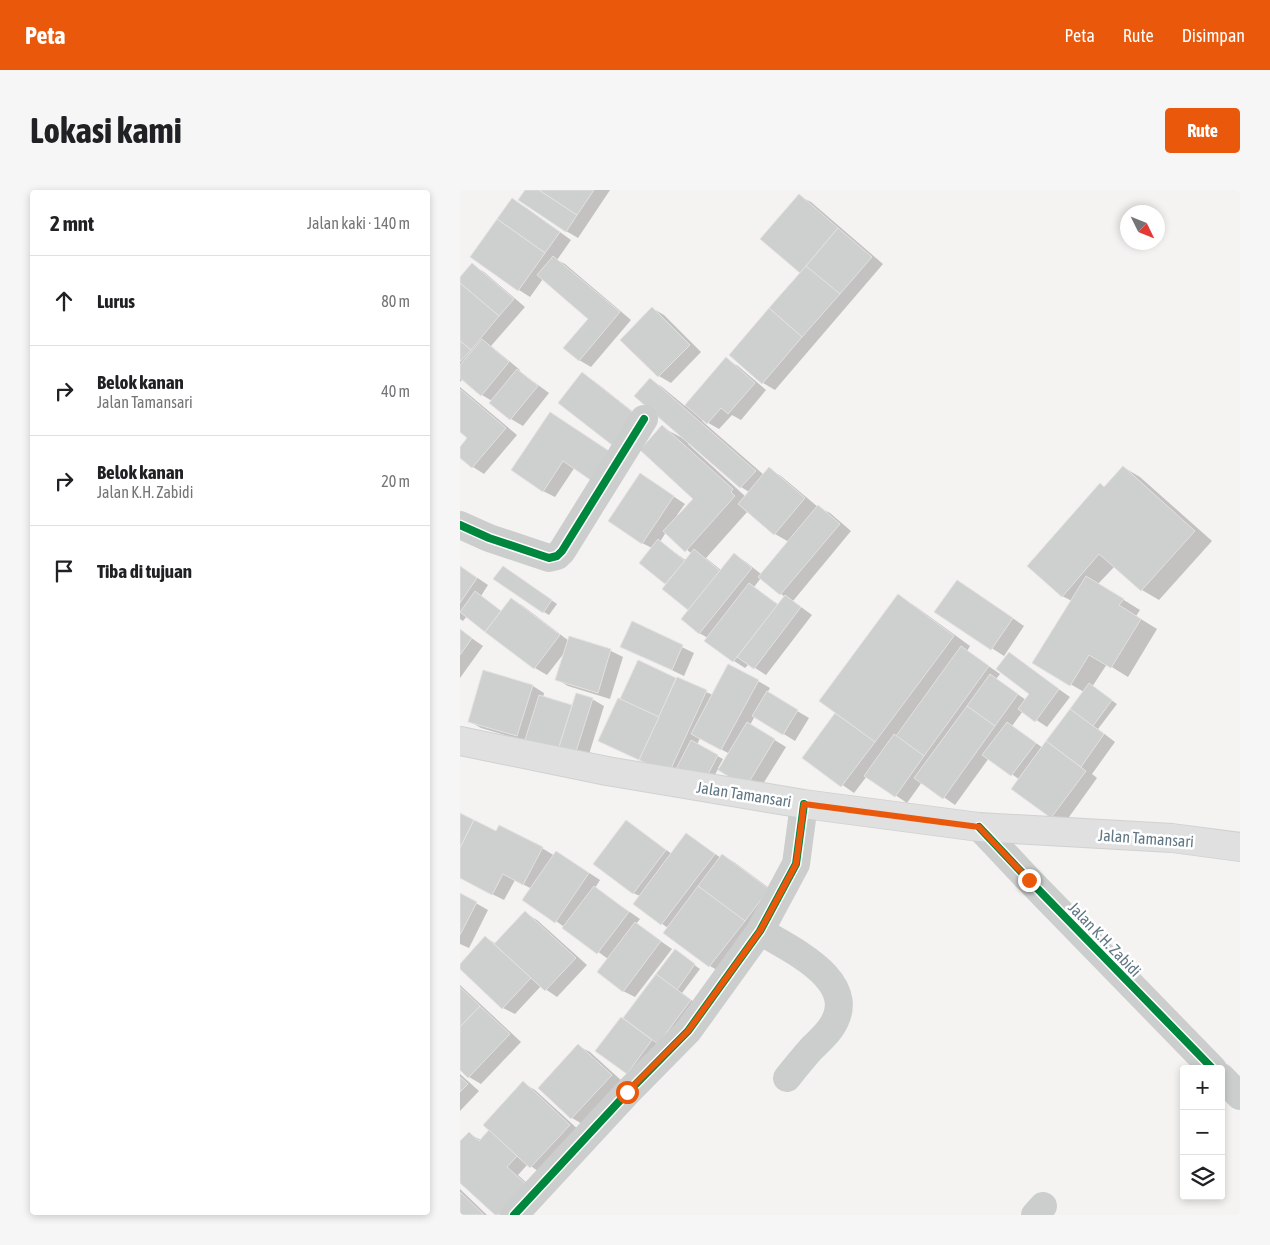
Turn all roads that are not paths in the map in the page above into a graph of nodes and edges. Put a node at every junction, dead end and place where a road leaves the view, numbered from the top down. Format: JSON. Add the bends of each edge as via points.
{"nodes":[{"id":1,"x":644,"y":419,"type":"dead end"},
{"id":2,"x":460,"y":525,"type":"edge"},
{"id":3,"x":460,"y":741,"type":"edge"},
{"id":4,"x":804,"y":804,"type":"junction"},
{"id":5,"x":979,"y":827,"type":"junction"},
{"id":6,"x":1240,"y":847,"type":"edge"},
{"id":7,"x":760,"y":931,"type":"junction"},
{"id":8,"x":1209,"y":1065,"type":"edge"},
{"id":9,"x":787,"y":1078,"type":"dead end"},
{"id":10,"x":1225,"y":1081,"type":"edge"},
{"id":11,"x":1240,"y":1096,"type":"edge"},
{"id":12,"x":514,"y":1215,"type":"edge"}],
"edges":[{"from":1,"to":2,"type":"street","via":[[557,556],[549,558]]},
{"from":3,"to":4,"type":"main road","name":"Jalan Tamansari","via":[[607,771]]},
{"from":4,"to":5,"type":"main road","name":"Jalan Tamansari"},
{"from":4,"to":7,"type":"street","via":[[796,864]]},
{"from":5,"to":6,"type":"main road","name":"Jalan Tamansari","via":[[1172,838]]},
{"from":5,"to":8,"type":"street","name":"Jalan K.H. Zabidi"},
{"from":7,"to":9,"type":"street","via":[[813,964],[829,978],[836,992],[836,1018],[830,1029]]},
{"from":7,"to":12,"type":"street","via":[[688,1031]]},
{"from":10,"to":11,"type":"street"}]}
